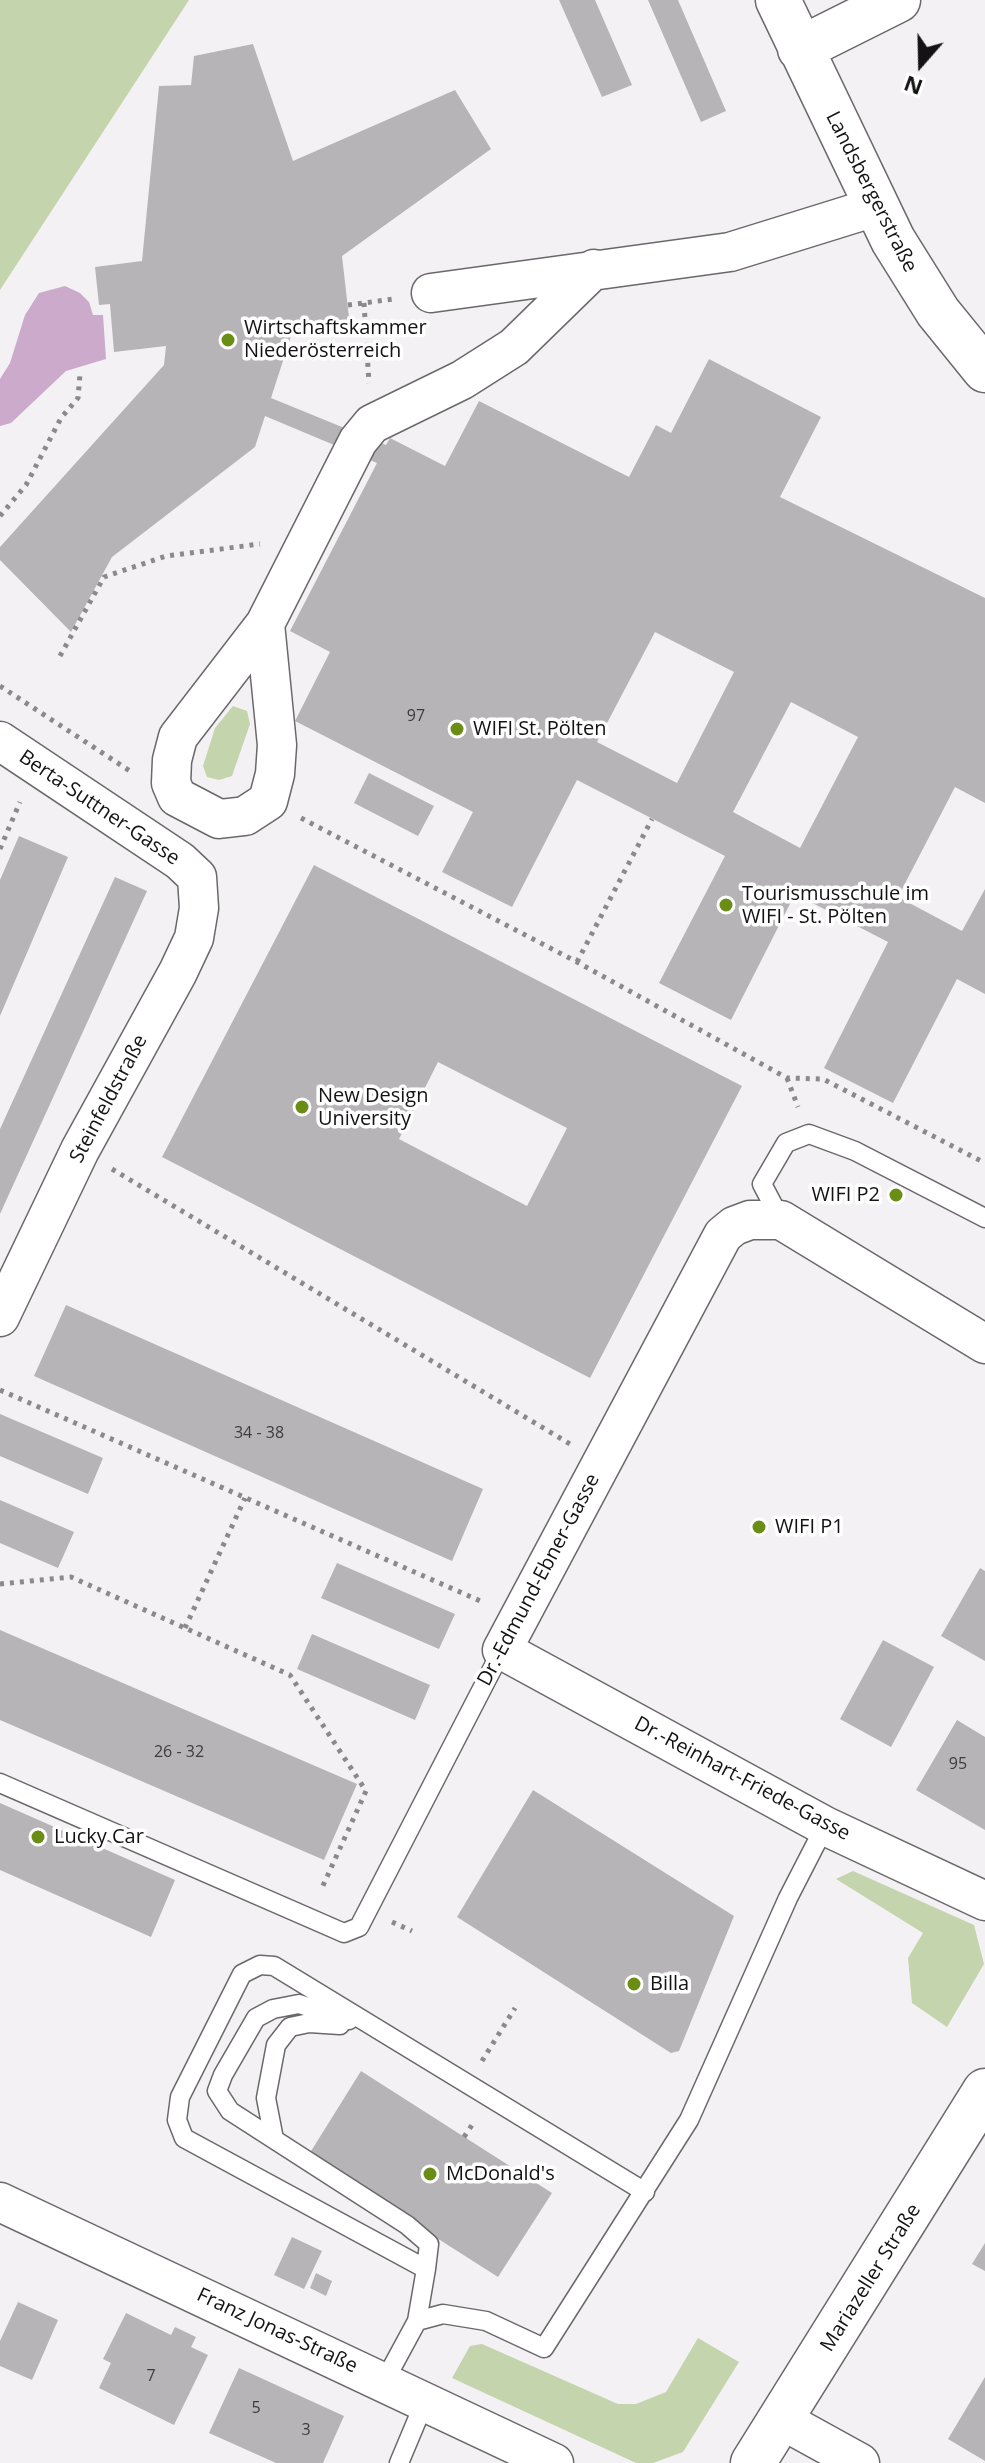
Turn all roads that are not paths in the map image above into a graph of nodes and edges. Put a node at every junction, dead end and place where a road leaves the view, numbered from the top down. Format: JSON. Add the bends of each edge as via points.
{"nodes":[{"id":1,"x":778,"y":0,"type":"edge"},
{"id":2,"x":898,"y":0,"type":"edge"},
{"id":3,"x":800,"y":49,"type":"junction"},
{"id":4,"x":875,"y":207,"type":"junction"},
{"id":5,"x":594,"y":269,"type":"junction"},
{"id":6,"x":431,"y":293,"type":"dead end"},
{"id":7,"x":985,"y":370,"type":"edge"},
{"id":8,"x":265,"y":624,"type":"junction"},
{"id":9,"x":0,"y":741,"type":"edge"},
{"id":10,"x":197,"y":877,"type":"joint"},
{"id":11,"x":985,"y":1218,"type":"edge"},
{"id":12,"x":781,"y":1220,"type":"junction"},
{"id":13,"x":0,"y":1317,"type":"edge"},
{"id":14,"x":985,"y":1344,"type":"edge"},
{"id":15,"x":511,"y":1634,"type":"junction"},
{"id":16,"x":0,"y":1783,"type":"edge"},
{"id":17,"x":825,"y":1826,"type":"junction"},
{"id":18,"x":985,"y":1901,"type":"edge"},
{"id":19,"x":378,"y":2029,"type":"junction"},
{"id":20,"x":985,"y":2091,"type":"edge"},
{"id":21,"x":274,"y":2139,"type":"junction"},
{"id":22,"x":645,"y":2192,"type":"junction"},
{"id":23,"x":0,"y":2202,"type":"edge"},
{"id":24,"x":426,"y":2269,"type":"junction"},
{"id":25,"x":417,"y":2321,"type":"junction"},
{"id":26,"x":384,"y":2382,"type":"junction"},
{"id":27,"x":425,"y":2401,"type":"junction"},
{"id":28,"x":782,"y":2420,"type":"junction"},
{"id":29,"x":399,"y":2463,"type":"edge"},
{"id":30,"x":554,"y":2463,"type":"edge"},
{"id":31,"x":753,"y":2463,"type":"edge"},
{"id":32,"x":860,"y":2463,"type":"edge"}],
"edges":[{"from":1,"to":3,"type":"street","name":"Landsbergerstraße"},
{"from":2,"to":3,"type":"street"},
{"from":3,"to":4,"type":"street","name":"Landsbergerstraße"},
{"from":4,"to":5,"type":"street","via":[[730,252]]},
{"from":4,"to":7,"type":"street","name":"Landsbergerstraße","via":[[918,282]]},
{"from":5,"to":6,"type":"street"},
{"from":5,"to":8,"type":"street","via":[[514,347],[462,380],[372,424],[358,441]]},
{"from":8,"to":8,"type":"street","via":[[178,737],[172,760],[171,783],[177,797],[219,819],[245,816],[268,801],[278,759]]},
{"from":9,"to":10,"type":"street","name":"Berta-Suttner-Gasse"},
{"from":10,"to":13,"type":"street","name":"Steinfeldstraße","via":[[194,938],[80,1150]]},
{"from":11,"to":12,"type":"lane","via":[[855,1151],[809,1134],[786,1143],[762,1184]]},
{"from":12,"to":14,"type":"street"},
{"from":12,"to":15,"type":"street","name":"Dr.-Edmund-Ebner-Gasse","via":[[750,1220],[723,1235]]},
{"from":15,"to":16,"type":"lane","name":"Dr.-Edmund-Ebner-Gasse","via":[[359,1927],[344,1933]]},
{"from":15,"to":17,"type":"street","name":"Dr.-Reinhart-Friede-Gasse"},
{"from":17,"to":18,"type":"street","name":"Dr.-Reinhart-Friede-Gasse"},
{"from":17,"to":22,"type":"lane","via":[[689,2120]]},
{"from":19,"to":21,"type":"lane","via":[[309,2023],[290,2027],[276,2045],[270,2067],[266,2098]]},
{"from":19,"to":21,"type":"lane","via":[[299,2004],[256,2018],[217,2091],[230,2111]]},
{"from":19,"to":22,"type":"lane"},
{"from":19,"to":24,"type":"lane","via":[[274,1966],[260,1965],[242,1974],[180,2097],[177,2120],[184,2138],[223,2162]]},
{"from":20,"to":28,"type":"street","name":"Mariazeller Straße"},
{"from":21,"to":24,"type":"lane","via":[[429,2244]]},
{"from":22,"to":25,"type":"lane","via":[[544,2348],[486,2321],[443,2314]]},
{"from":23,"to":26,"type":"street","name":"Franz Jonas-Straße"},
{"from":24,"to":25,"type":"lane"},
{"from":25,"to":26,"type":"lane"},
{"from":26,"to":27,"type":"street","name":"Franz Jonas-Straße"},
{"from":27,"to":29,"type":"lane"},
{"from":27,"to":30,"type":"street","name":"Franz Jonas-Straße"},
{"from":28,"to":31,"type":"street","name":"Mariazeller Straße"},
{"from":28,"to":32,"type":"street"}]}
